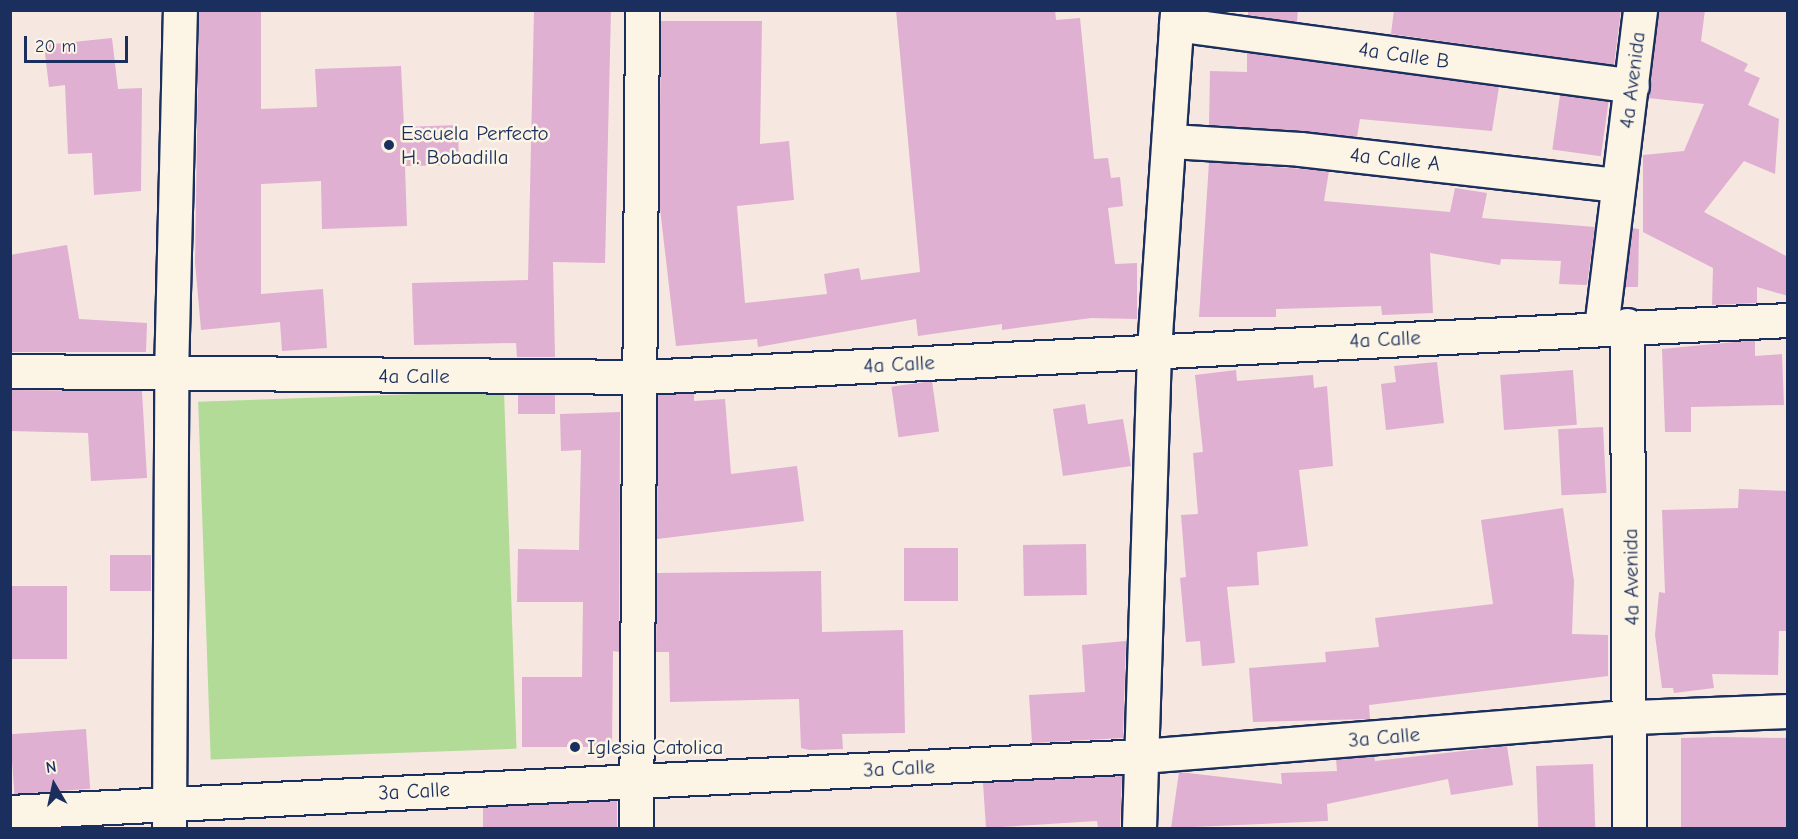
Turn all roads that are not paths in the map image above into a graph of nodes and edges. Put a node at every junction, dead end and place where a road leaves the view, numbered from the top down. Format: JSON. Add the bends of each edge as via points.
{"nodes":[{"id":1,"x":180,"y":10,"type":"edge"},
{"id":2,"x":642,"y":10,"type":"edge"},
{"id":3,"x":1640,"y":10,"type":"edge"},
{"id":4,"x":1176,"y":17,"type":"edge"},
{"id":5,"x":1632,"y":86,"type":"junction"},
{"id":6,"x":1171,"y":141,"type":"junction"},
{"id":7,"x":1618,"y":185,"type":"junction"},
{"id":8,"x":1788,"y":320,"type":"edge"},
{"id":9,"x":1614,"y":327,"type":"junction"},
{"id":10,"x":1154,"y":350,"type":"junction"},
{"id":11,"x":10,"y":371,"type":"edge"},
{"id":12,"x":171,"y":375,"type":"junction"},
{"id":13,"x":643,"y":377,"type":"junction"},
{"id":14,"x":1788,"y":711,"type":"edge"},
{"id":15,"x":1632,"y":717,"type":"junction"},
{"id":16,"x":1143,"y":756,"type":"junction"},
{"id":17,"x":636,"y":780,"type":"junction"},
{"id":18,"x":10,"y":813,"type":"edge"},
{"id":19,"x":169,"y":816,"type":"edge"},
{"id":20,"x":636,"y":828,"type":"edge"},
{"id":21,"x":1139,"y":828,"type":"edge"},
{"id":22,"x":1629,"y":828,"type":"edge"}],
"edges":[{"from":1,"to":12,"type":"street"},
{"from":2,"to":13,"type":"street"},
{"from":3,"to":5,"type":"street","name":"4a Avenida"},
{"from":4,"to":5,"type":"street","name":"4a Calle B"},
{"from":4,"to":6,"type":"street"},
{"from":5,"to":7,"type":"street","name":"4a Avenida"},
{"from":6,"to":7,"type":"street","name":"4a Calle A","via":[[1300,149]]},
{"from":6,"to":10,"type":"street"},
{"from":7,"to":9,"type":"street","name":"4a Avenida"},
{"from":8,"to":9,"type":"street","name":"4a Calle"},
{"from":9,"to":10,"type":"street","name":"4a Calle"},
{"from":9,"to":15,"type":"street","name":"4a Avenida"},
{"from":10,"to":13,"type":"street","name":"4a Calle"},
{"from":10,"to":16,"type":"street"},
{"from":11,"to":12,"type":"street","name":"4a Calle"},
{"from":12,"to":13,"type":"street","name":"4a Calle"},
{"from":12,"to":19,"type":"street"},
{"from":13,"to":17,"type":"street"},
{"from":14,"to":15,"type":"street","name":"3a Calle"},
{"from":15,"to":16,"type":"street","name":"3a Calle"},
{"from":15,"to":22,"type":"street","name":"4a Avenida"},
{"from":16,"to":17,"type":"street","name":"3a Calle"},
{"from":16,"to":21,"type":"street"},
{"from":17,"to":19,"type":"street","name":"3a Calle"},
{"from":17,"to":20,"type":"street"},
{"from":18,"to":19,"type":"street","name":"3a Calle"}]}
